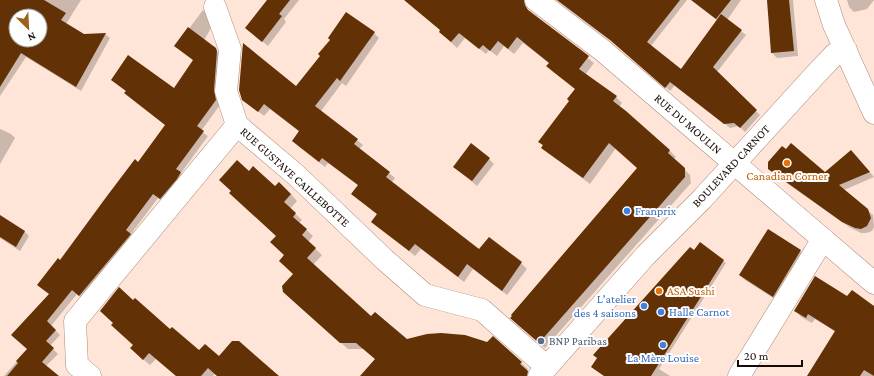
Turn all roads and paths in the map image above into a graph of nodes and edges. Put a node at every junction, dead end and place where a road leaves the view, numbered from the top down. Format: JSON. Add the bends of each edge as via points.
{"nodes":[{"id":1,"x":536,"y":0,"type":"edge"},
{"id":2,"x":826,"y":0,"type":"edge"},
{"id":3,"x":215,"y":7,"type":"dead end"},
{"id":4,"x":846,"y":50,"type":"junction"},
{"id":5,"x":874,"y":113,"type":"edge"},
{"id":6,"x":237,"y":125,"type":"junction"},
{"id":7,"x":734,"y":163,"type":"junction"},
{"id":8,"x":823,"y":239,"type":"junction"},
{"id":9,"x":874,"y":283,"type":"edge"},
{"id":10,"x":543,"y":371,"type":"edge"},
{"id":11,"x":78,"y":372,"type":"edge"},
{"id":12,"x":739,"y":376,"type":"edge"}],
"edges":[{"from":1,"to":7,"type":"street","name":"RUE DU MOULIN","via":[[602,50]]},
{"from":2,"to":4,"type":"street"},
{"from":3,"to":6,"type":"street","via":[[230,49],[226,91]]},
{"from":4,"to":5,"type":"street"},
{"from":4,"to":7,"type":"street","name":"BOULEVARD CARNOT","via":[[835,54],[821,68]]},
{"from":6,"to":10,"type":"street","name":"RUE GUSTAVE CAILLEBOTTE","via":[[296,175],[425,295],[482,310]]},
{"from":6,"to":11,"type":"street","name":"RUE GUSTAVE CAILLEBOTTE","via":[[75,321]]},
{"from":7,"to":8,"type":"street","name":"RUE DU MOULIN"},
{"from":7,"to":10,"type":"street","name":"BOULEVARD CARNOT","via":[[641,260]]},
{"from":8,"to":9,"type":"street","name":"RUE DU MOULIN"},
{"from":8,"to":12,"type":"street"}]}
